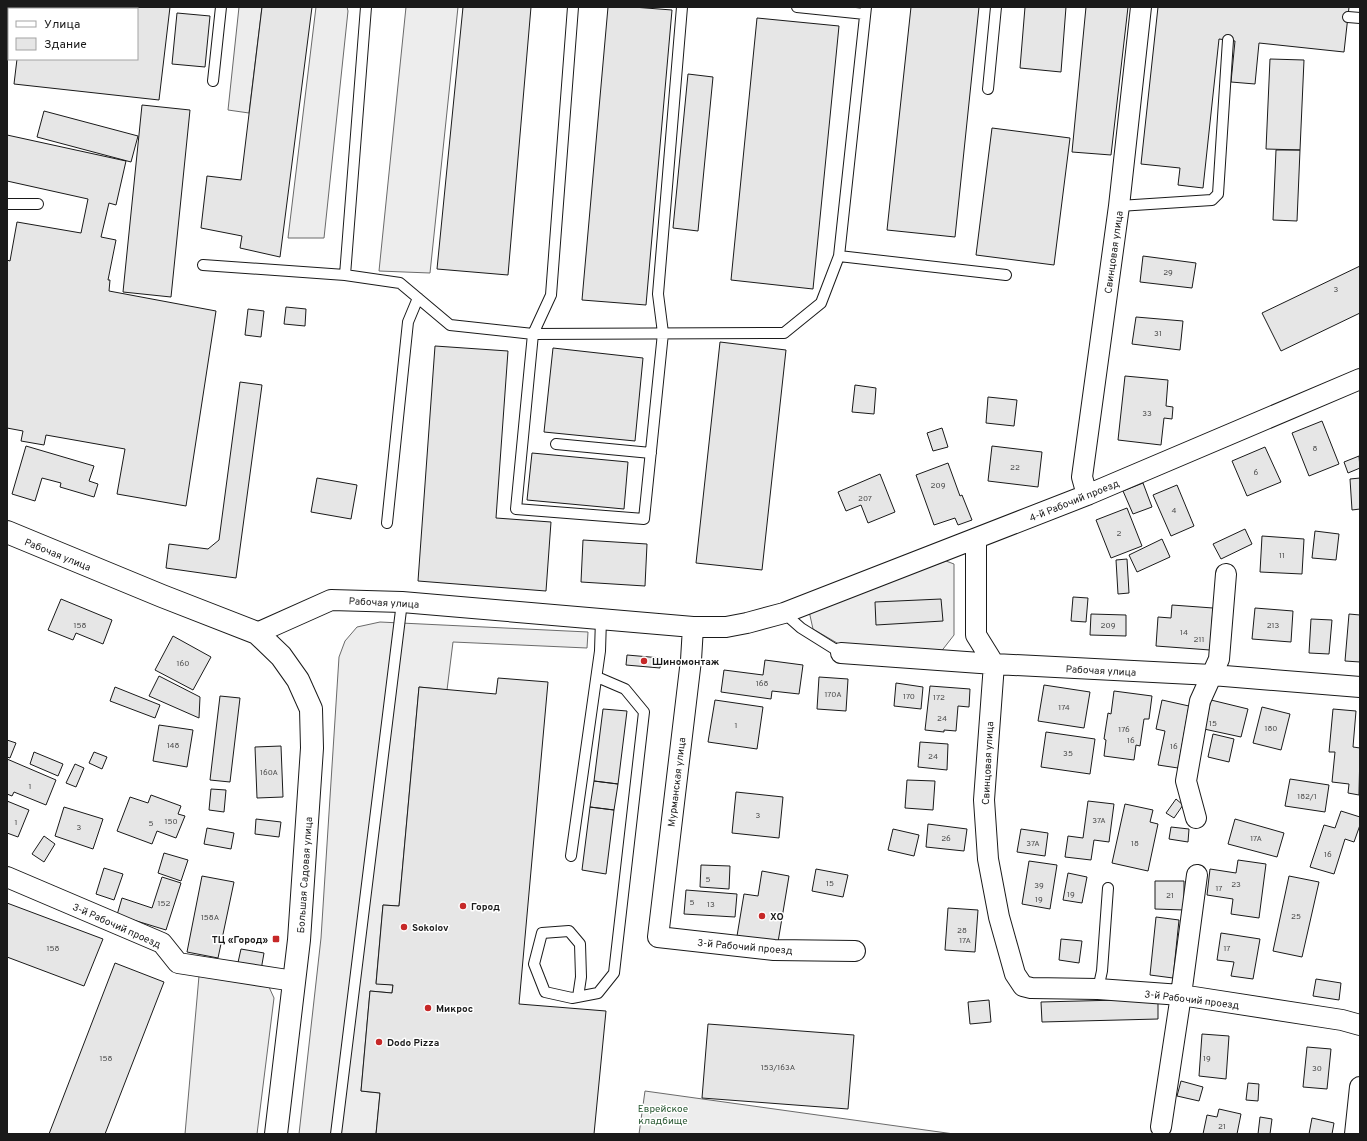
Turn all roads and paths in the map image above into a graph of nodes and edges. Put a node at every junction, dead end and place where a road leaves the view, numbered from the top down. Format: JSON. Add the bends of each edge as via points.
{"nodes":[{"id":1,"x":221,"y":7,"type":"edge"},
{"id":2,"x":366,"y":7,"type":"edge"},
{"id":3,"x":573,"y":7,"type":"edge"},
{"id":4,"x":682,"y":7,"type":"edge"},
{"id":5,"x":796,"y":7,"type":"edge"},
{"id":6,"x":996,"y":7,"type":"edge"},
{"id":7,"x":1142,"y":7,"type":"edge"},
{"id":8,"x":866,"y":11,"type":"edge"},
{"id":9,"x":1348,"y":17,"type":"dead end"},
{"id":10,"x":1360,"y":18,"type":"edge"},
{"id":11,"x":1228,"y":40,"type":"dead end"},
{"id":12,"x":213,"y":81,"type":"dead end"},
{"id":13,"x":988,"y":89,"type":"dead end"},
{"id":14,"x":7,"y":204,"type":"edge"},
{"id":15,"x":38,"y":204,"type":"dead end"},
{"id":16,"x":1119,"y":206,"type":"junction"},
{"id":17,"x":839,"y":256,"type":"junction"},
{"id":18,"x":203,"y":265,"type":"dead end"},
{"id":19,"x":345,"y":275,"type":"junction"},
{"id":20,"x":1006,"y":275,"type":"dead end"},
{"id":21,"x":418,"y":298,"type":"junction"},
{"id":22,"x":663,"y":333,"type":"junction"},
{"id":23,"x":533,"y":334,"type":"junction"},
{"id":24,"x":1360,"y":379,"type":"edge"},
{"id":25,"x":556,"y":444,"type":"dead end"},
{"id":26,"x":651,"y":453,"type":"junction"},
{"id":27,"x":1087,"y":495,"type":"junction"},
{"id":28,"x":387,"y":523,"type":"dead end"},
{"id":29,"x":7,"y":532,"type":"edge"},
{"id":30,"x":976,"y":539,"type":"junction"},
{"id":31,"x":1226,"y":574,"type":"dead end"},
{"id":32,"x":402,"y":602,"type":"junction"},
{"id":33,"x":784,"y":614,"type":"junction"},
{"id":34,"x":601,"y":619,"type":"junction"},
{"id":35,"x":693,"y":627,"type":"junction"},
{"id":36,"x":257,"y":633,"type":"junction"},
{"id":37,"x":841,"y":653,"type":"joint"},
{"id":38,"x":994,"y":664,"type":"junction"},
{"id":39,"x":1212,"y":675,"type":"junction"},
{"id":40,"x":597,"y":677,"type":"junction"},
{"id":41,"x":1360,"y":687,"type":"edge"},
{"id":42,"x":1196,"y":818,"type":"dead end"},
{"id":43,"x":571,"y":856,"type":"dead end"},
{"id":44,"x":1197,"y":875,"type":"dead end"},
{"id":45,"x":7,"y":878,"type":"edge"},
{"id":46,"x":1108,"y":888,"type":"dead end"},
{"id":47,"x":658,"y":937,"type":"joint"},
{"id":48,"x":855,"y":952,"type":"dead end"},
{"id":49,"x":294,"y":981,"type":"junction"},
{"id":50,"x":1023,"y":986,"type":"joint"},
{"id":51,"x":1098,"y":989,"type":"junction"},
{"id":52,"x":1181,"y":995,"type":"junction"},
{"id":53,"x":578,"y":997,"type":"junction"},
{"id":54,"x":1360,"y":1025,"type":"edge"},
{"id":55,"x":1360,"y":1087,"type":"edge"},
{"id":56,"x":1161,"y":1128,"type":"dead end"},
{"id":57,"x":276,"y":1134,"type":"edge"},
{"id":58,"x":336,"y":1134,"type":"edge"},
{"id":59,"x":1355,"y":1134,"type":"edge"}],
"edges":[{"from":1,"to":12,"type":"lane"},
{"from":2,"to":19,"type":"lane"},
{"from":3,"to":23,"type":"lane","via":[[551,295]]},
{"from":4,"to":22,"type":"lane","via":[[658,294]]},
{"from":5,"to":8,"type":"lane"},
{"from":6,"to":13,"type":"lane"},
{"from":7,"to":16,"type":"street","name":"Свинцовая улица"},
{"from":8,"to":17,"type":"lane"},
{"from":9,"to":10,"type":"lane"},
{"from":11,"to":16,"type":"lane","via":[[1218,194],[1212,200]]},
{"from":14,"to":15,"type":"lane"},
{"from":16,"to":27,"type":"street","name":"Свинцовая улица","via":[[1082,476]]},
{"from":17,"to":20,"type":"lane"},
{"from":17,"to":22,"type":"lane","via":[[821,303],[784,333]]},
{"from":18,"to":19,"type":"lane"},
{"from":19,"to":21,"type":"lane","via":[[400,283]]},
{"from":21,"to":23,"type":"lane","via":[[450,325]]},
{"from":21,"to":28,"type":"lane","via":[[408,322]]},
{"from":22,"to":23,"type":"lane"},
{"from":22,"to":26,"type":"lane"},
{"from":23,"to":26,"type":"lane","via":[[516,509],[644,519]]},
{"from":24,"to":27,"type":"street","name":"4-й Рабочий проезд"},
{"from":25,"to":26,"type":"lane"},
{"from":27,"to":30,"type":"street","name":"4-й Рабочий проезд"},
{"from":29,"to":36,"type":"main road","name":"Рабочая улица"},
{"from":30,"to":33,"type":"street","name":"4-й Рабочий проезд"},
{"from":30,"to":38,"type":"street","via":[[976,634]]},
{"from":31,"to":39,"type":"street","via":[[1219,659]]},
{"from":32,"to":34,"type":"street","name":"Рабочая улица"},
{"from":32,"to":36,"type":"street","name":"Рабочая улица","via":[[331,600]]},
{"from":32,"to":58,"type":"lane"},
{"from":33,"to":35,"type":"street","name":"Рабочая улица","via":[[726,627]]},
{"from":33,"to":37,"type":"lane"},
{"from":34,"to":35,"type":"street","name":"Рабочая улица"},
{"from":34,"to":40,"type":"lane"},
{"from":35,"to":47,"type":"street","name":"Мурманская улица"},
{"from":36,"to":49,"type":"main road","name":"Большая Садовая улица","via":[[281,656],[298,680],[311,709],[312,748],[306,855]]},
{"from":37,"to":38,"type":"street","name":"Рабочая улица"},
{"from":38,"to":39,"type":"street","name":"Рабочая улица"},
{"from":38,"to":50,"type":"street","name":"Свинцовая улица","via":[[984,800],[988,859],[1001,924],[1015,974]]},
{"from":39,"to":41,"type":"street","name":"Рабочая улица"},
{"from":39,"to":42,"type":"street","via":[[1200,701],[1186,781]]},
{"from":40,"to":43,"type":"lane"},
{"from":40,"to":53,"type":"lane","via":[[625,689],[644,712],[614,973],[598,993]]},
{"from":44,"to":52,"type":"street"},
{"from":45,"to":49,"type":"street","name":"3-й Рабочий проезд","via":[[162,943],[178,963]]},
{"from":46,"to":51,"type":"lane","via":[[1102,971]]},
{"from":47,"to":48,"type":"street","name":"3-й Рабочий проезд","via":[[774,950]]},
{"from":49,"to":57,"type":"main road","name":"Большая Садовая улица"},
{"from":50,"to":51,"type":"street","name":"3-й Рабочий проезд"},
{"from":51,"to":52,"type":"street","name":"3-й Рабочий проезд"},
{"from":52,"to":54,"type":"street","name":"3-й Рабочий проезд"},
{"from":52,"to":56,"type":"street"},
{"from":53,"to":53,"type":"lane","via":[[545,992],[534,964],[542,933],[569,931],[580,944],[581,977]]},
{"from":55,"to":59,"type":"street"}]}
